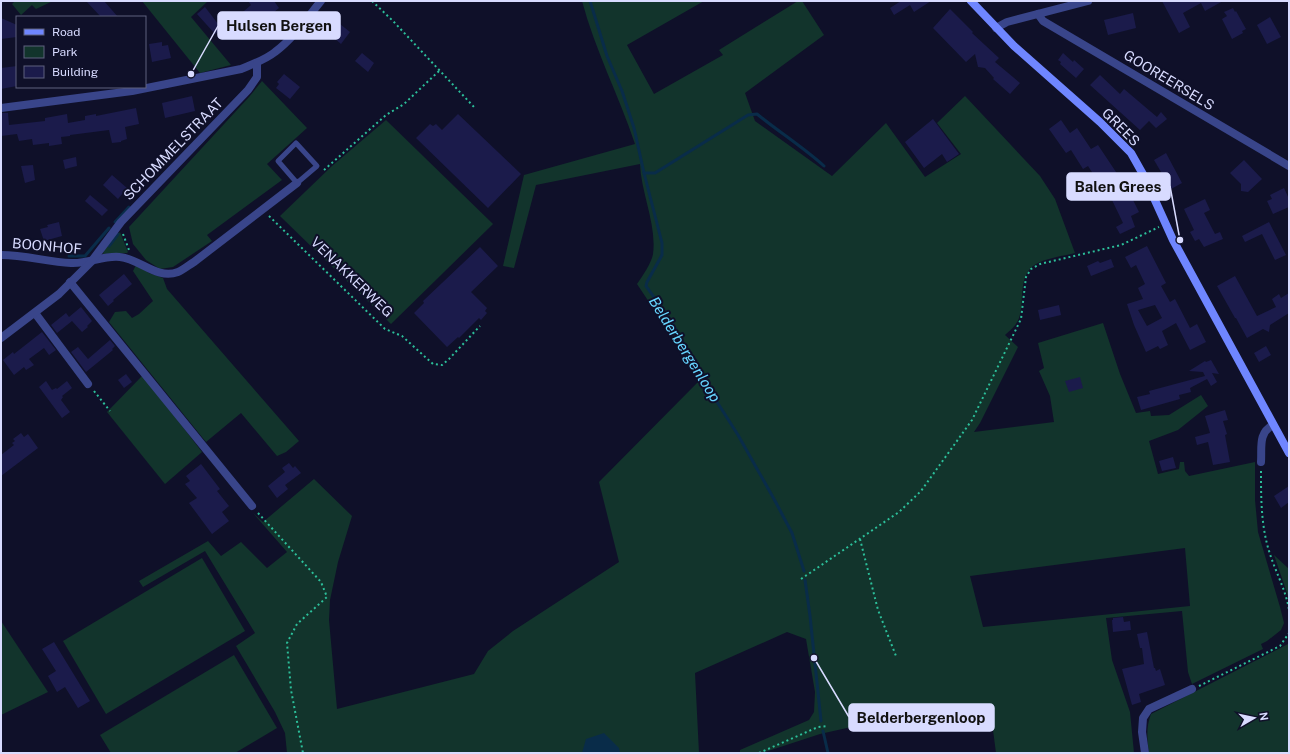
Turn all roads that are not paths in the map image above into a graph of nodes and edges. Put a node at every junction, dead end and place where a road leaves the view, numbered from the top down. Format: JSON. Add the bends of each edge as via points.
{"nodes":[{"id":1,"x":321,"y":1,"type":"edge"},
{"id":2,"x":971,"y":1,"type":"edge"},
{"id":3,"x":1088,"y":1,"type":"edge"},
{"id":4,"x":1038,"y":14,"type":"junction"},
{"id":5,"x":996,"y":28,"type":"junction"},
{"id":6,"x":257,"y":63,"type":"junction"},
{"id":7,"x":1,"y":108,"type":"edge"},
{"id":8,"x":1289,"y":166,"type":"edge"},
{"id":9,"x":297,"y":183,"type":"junction"},
{"id":10,"x":1,"y":255,"type":"edge"},
{"id":11,"x":91,"y":262,"type":"junction"},
{"id":12,"x":70,"y":282,"type":"junction"},
{"id":13,"x":35,"y":313,"type":"junction"},
{"id":14,"x":1,"y":338,"type":"edge"},
{"id":15,"x":88,"y":384,"type":"road end"},
{"id":16,"x":1273,"y":425,"type":"junction"},
{"id":17,"x":1289,"y":453,"type":"edge"},
{"id":18,"x":1261,"y":462,"type":"road end"},
{"id":19,"x":252,"y":506,"type":"road end"},
{"id":20,"x":1192,"y":689,"type":"road end"},
{"id":21,"x":1145,"y":753,"type":"edge"}],
"edges":[{"from":1,"to":6,"type":"street","via":[[276,51]]},
{"from":2,"to":5,"type":"street","name":"GREES"},
{"from":3,"to":4,"type":"street"},
{"from":4,"to":5,"type":"street","via":[[1007,22]]},
{"from":4,"to":8,"type":"street","name":"GOOREERSELS","via":[[1043,21]]},
{"from":5,"to":16,"type":"street","name":"GREES","via":[[1116,137],[1130,153],[1144,176],[1165,224]]},
{"from":6,"to":7,"type":"street","via":[[242,69],[132,91]]},
{"from":6,"to":11,"type":"street","name":"SCHOMMELSTRAAT","via":[[257,77],[248,90],[121,222]]},
{"from":9,"to":9,"type":"lane","via":[[317,166],[296,143],[278,161]]},
{"from":9,"to":11,"type":"street","via":[[194,262],[177,272],[158,273],[134,260],[120,257]]},
{"from":10,"to":11,"type":"street","name":"BOONHOF","via":[[71,263]]},
{"from":11,"to":12,"type":"street","name":"SCHOMMELSTRAAT"},
{"from":12,"to":13,"type":"street","name":"SCHOMMELSTRAAT"},
{"from":12,"to":19,"type":"street"},
{"from":13,"to":14,"type":"street","name":"SCHOMMELSTRAAT"},
{"from":13,"to":15,"type":"street"},
{"from":16,"to":17,"type":"street","name":"GREES"},
{"from":16,"to":18,"type":"street","via":[[1262,435]]},
{"from":20,"to":21,"type":"street","via":[[1149,709],[1143,718]]}]}
